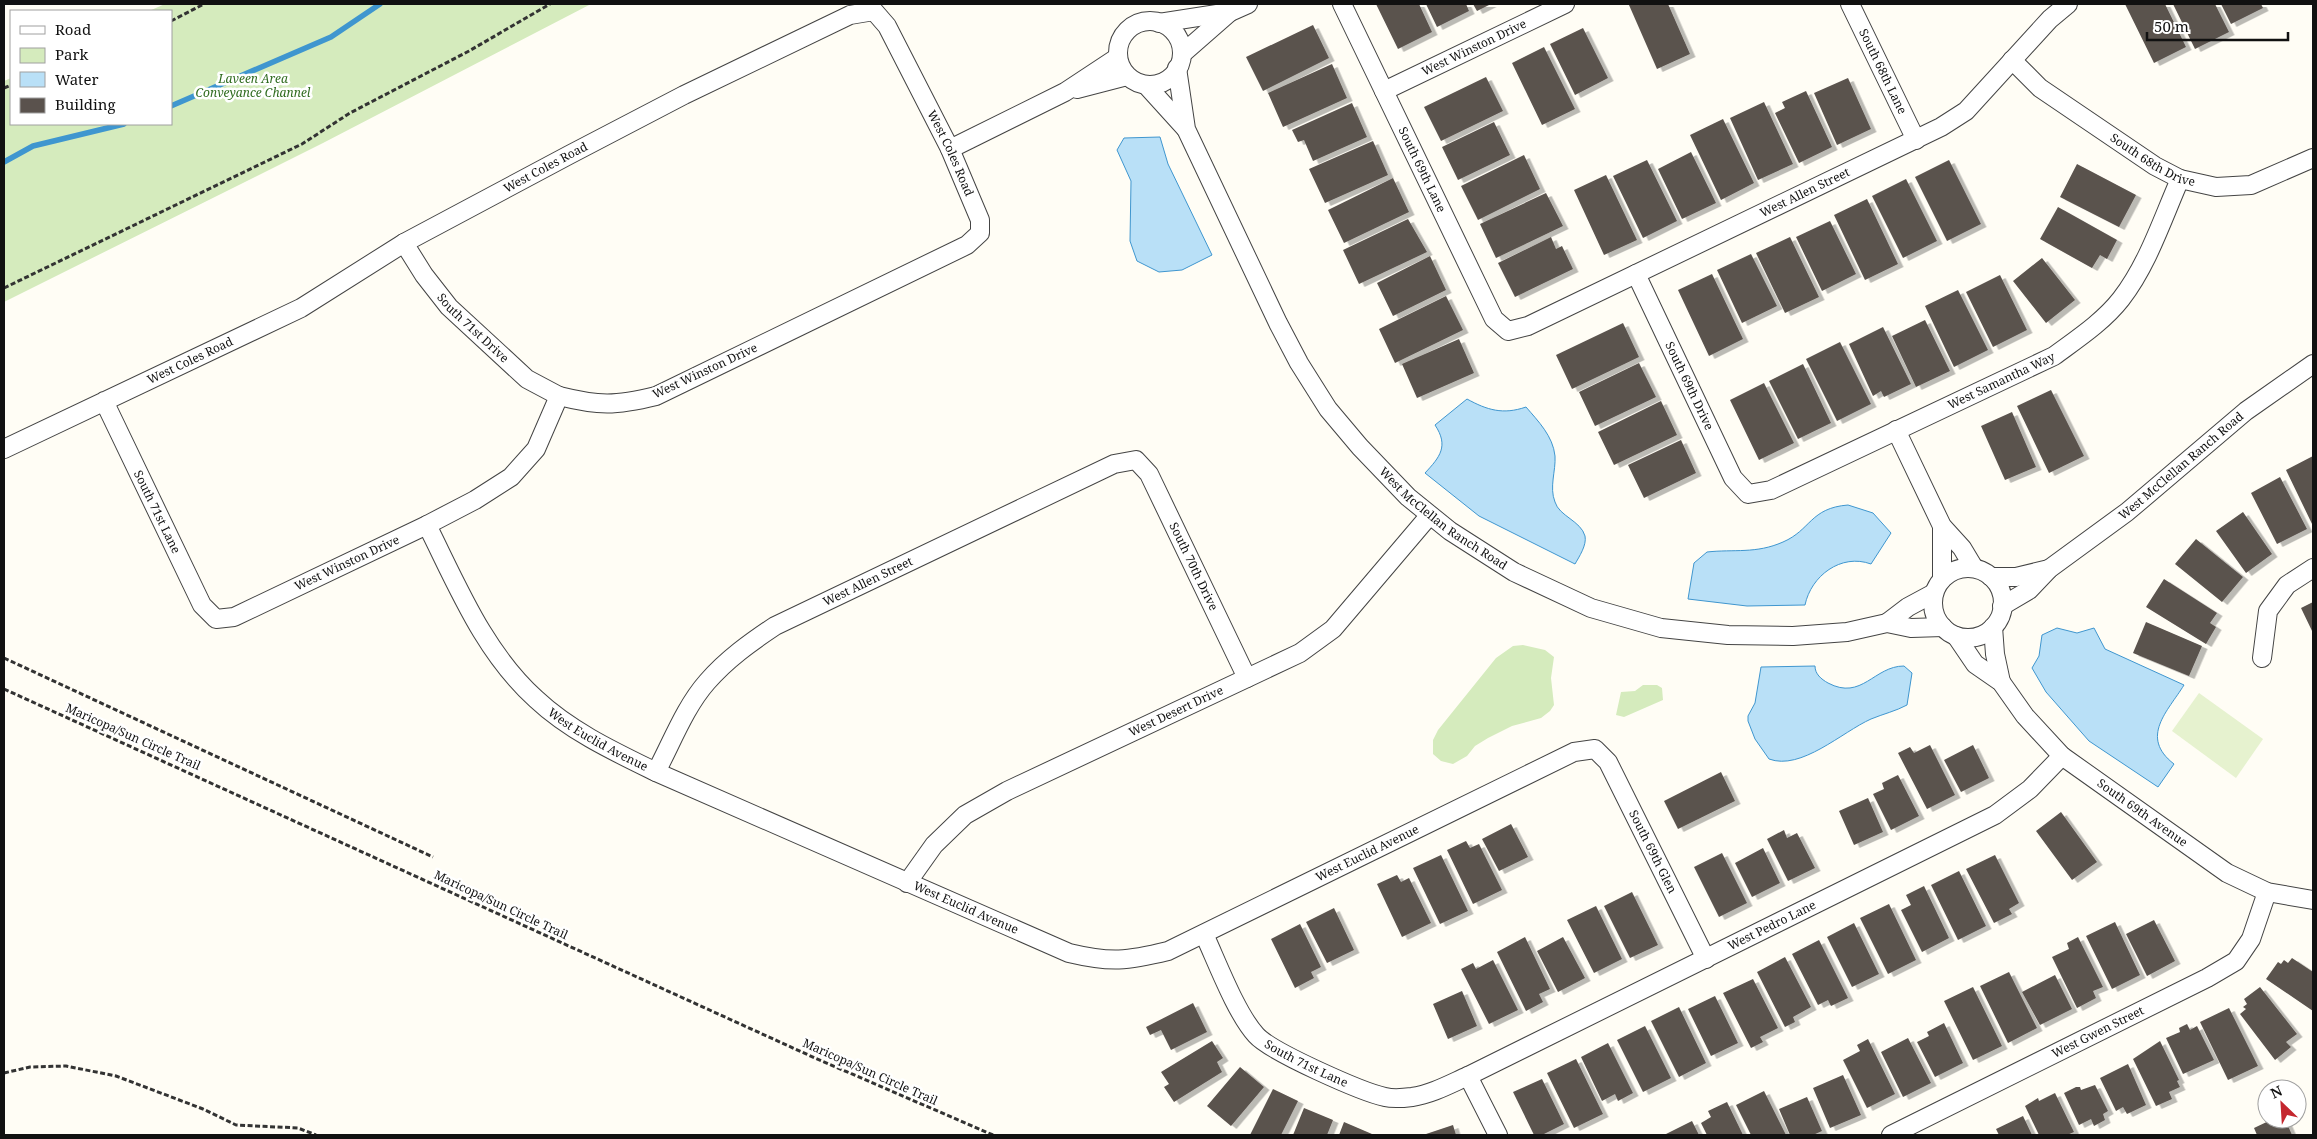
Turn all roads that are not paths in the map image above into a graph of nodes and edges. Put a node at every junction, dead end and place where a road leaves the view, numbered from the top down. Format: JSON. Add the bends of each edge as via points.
{"nodes":[{"id":1,"x":1248,"y":4,"type":"edge"},
{"id":2,"x":1342,"y":4,"type":"edge"},
{"id":3,"x":1565,"y":4,"type":"edge"},
{"id":4,"x":1850,"y":4,"type":"edge"},
{"id":5,"x":2068,"y":4,"type":"edge"},
{"id":6,"x":1230,"y":12,"type":"junction"},
{"id":7,"x":1159,"y":23,"type":"junction"},
{"id":8,"x":1118,"y":58,"type":"junction"},
{"id":9,"x":2012,"y":60,"type":"junction"},
{"id":10,"x":1180,"y":61,"type":"junction"},
{"id":11,"x":1127,"y":76,"type":"junction"},
{"id":12,"x":1146,"y":85,"type":"junction"},
{"id":13,"x":1384,"y":91,"type":"junction"},
{"id":14,"x":1065,"y":92,"type":"junction"},
{"id":15,"x":1186,"y":129,"type":"junction"},
{"id":16,"x":1916,"y":140,"type":"junction"},
{"id":17,"x":950,"y":149,"type":"junction"},
{"id":18,"x":2313,"y":158,"type":"edge"},
{"id":19,"x":2180,"y":180,"type":"junction"},
{"id":20,"x":980,"y":233,"type":"joint"},
{"id":21,"x":404,"y":243,"type":"junction"},
{"id":22,"x":1636,"y":274,"type":"junction"},
{"id":23,"x":1508,"y":331,"type":"joint"},
{"id":24,"x":2313,"y":364,"type":"edge"},
{"id":25,"x":559,"y":396,"type":"junction"},
{"id":26,"x":104,"y":401,"type":"junction"},
{"id":27,"x":1896,"y":430,"type":"junction"},
{"id":28,"x":4,"y":449,"type":"edge"},
{"id":29,"x":1136,"y":460,"type":"joint"},
{"id":30,"x":1748,"y":494,"type":"joint"},
{"id":31,"x":1429,"y":516,"type":"junction"},
{"id":32,"x":428,"y":525,"type":"junction"},
{"id":33,"x":1942,"y":526,"type":"junction"},
{"id":34,"x":1974,"y":568,"type":"junction"},
{"id":35,"x":2313,"y":568,"type":"edge"},
{"id":36,"x":2049,"y":569,"type":"junction"},
{"id":37,"x":1991,"y":577,"type":"junction"},
{"id":38,"x":1938,"y":586,"type":"junction"},
{"id":39,"x":2002,"y":606,"type":"junction"},
{"id":40,"x":216,"y":619,"type":"joint"},
{"id":41,"x":1887,"y":623,"type":"junction"},
{"id":42,"x":1993,"y":627,"type":"junction"},
{"id":43,"x":1949,"y":632,"type":"junction"},
{"id":44,"x":2262,"y":658,"type":"dead end"},
{"id":45,"x":1247,"y":678,"type":"junction"},
{"id":46,"x":2001,"y":682,"type":"junction"},
{"id":47,"x":1595,"y":749,"type":"joint"},
{"id":48,"x":2062,"y":756,"type":"junction"},
{"id":49,"x":656,"y":772,"type":"junction"},
{"id":50,"x":906,"y":883,"type":"junction"},
{"id":51,"x":2267,"y":892,"type":"junction"},
{"id":52,"x":2313,"y":900,"type":"edge"},
{"id":53,"x":1204,"y":934,"type":"junction"},
{"id":54,"x":1706,"y":959,"type":"junction"},
{"id":55,"x":1468,"y":1076,"type":"junction"},
{"id":56,"x":1498,"y":1135,"type":"edge"},
{"id":57,"x":1891,"y":1135,"type":"edge"}],
"edges":[{"from":1,"to":6,"type":"street"},
{"from":2,"to":13,"type":"street","name":"South 69th Lane"},
{"from":3,"to":13,"type":"street","name":"West Winston Drive"},
{"from":4,"to":16,"type":"street","name":"South 68th Lane"},
{"from":5,"to":9,"type":"street","name":"West Allen Street"},
{"from":6,"to":7,"type":"street"},
{"from":6,"to":10,"type":"street"},
{"from":7,"to":8,"type":"street","via":[[1148,22],[1129,29],[1120,42]]},
{"from":7,"to":10,"type":"street","via":[[1176,35],[1180,44]]},
{"from":8,"to":11,"type":"street"},
{"from":8,"to":14,"type":"street"},
{"from":9,"to":16,"type":"street","name":"West Allen Street","via":[[1966,111]]},
{"from":9,"to":19,"type":"street","name":"South 68th Drive","via":[[2040,88]]},
{"from":10,"to":12,"type":"street","via":[[1166,80]]},
{"from":10,"to":15,"type":"street"},
{"from":11,"to":12,"type":"street"},
{"from":11,"to":14,"type":"street"},
{"from":12,"to":15,"type":"street"},
{"from":13,"to":23,"type":"street","name":"South 69th Lane","via":[[1494,319]]},
{"from":14,"to":17,"type":"street"},
{"from":15,"to":31,"type":"street","name":"West McClellan Ranch Road","via":[[1278,324],[1304,370],[1328,408],[1360,447]]},
{"from":16,"to":22,"type":"street","name":"West Allen Street"},
{"from":17,"to":20,"type":"street","name":"West Coles Road","via":[[980,220]]},
{"from":17,"to":21,"type":"street","name":"West Coles Road","via":[[888,26],[874,11],[850,15],[675,99]]},
{"from":18,"to":19,"type":"street","name":"South 68th Drive","via":[[2251,185],[2216,187]]},
{"from":19,"to":27,"type":"street","name":"West Samantha Way","via":[[2142,267],[2120,301],[2086,333],[2054,356]]},
{"from":20,"to":25,"type":"street","name":"West Winston Drive","via":[[966,245],[656,396],[616,404],[592,404]]},
{"from":21,"to":25,"type":"street","name":"South 71st Drive","via":[[424,276],[449,307],[527,379]]},
{"from":21,"to":26,"type":"street","name":"West Coles Road","via":[[301,308]]},
{"from":22,"to":23,"type":"street","name":"West Allen Street","via":[[1528,326]]},
{"from":22,"to":30,"type":"street","name":"South 69th Drive","via":[[1733,478]]},
{"from":24,"to":36,"type":"street","name":"West McClellan Ranch Road","via":[[2246,411],[2127,512]]},
{"from":25,"to":32,"type":"street","name":"West Winston Drive","via":[[536,448],[511,477]]},
{"from":26,"to":28,"type":"street","name":"West Coles Road"},
{"from":26,"to":40,"type":"street","name":"South 71st Lane","via":[[202,605]]},
{"from":27,"to":30,"type":"street","name":"West Samantha Way","via":[[1772,490]]},
{"from":27,"to":33,"type":"street"},
{"from":29,"to":45,"type":"street","name":"South 70th Drive","via":[[1149,474]]},
{"from":29,"to":49,"type":"street","name":"West Allen Street","via":[[1114,464],[775,626],[741,648],[707,682]]},
{"from":31,"to":41,"type":"street","name":"West McClellan Ranch Road","via":[[1514,572],[1591,608],[1660,628],[1728,635],[1793,636],[1847,632]]},
{"from":31,"to":45,"type":"street","name":"West Desert Drive","via":[[1334,629],[1300,652]]},
{"from":32,"to":40,"type":"street","name":"West Winston Drive","via":[[234,617]]},
{"from":32,"to":49,"type":"street","name":"West Euclid Avenue","via":[[486,641],[536,700],[605,747]]},
{"from":33,"to":34,"type":"street","via":[[1962,548]]},
{"from":33,"to":38,"type":"street"},
{"from":34,"to":37,"type":"street"},
{"from":34,"to":38,"type":"street","via":[[1951,572]]},
{"from":35,"to":44,"type":"street","via":[[2287,585],[2268,611]]},
{"from":36,"to":37,"type":"street","via":[[2016,577]]},
{"from":36,"to":39,"type":"street","via":[[2029,590]]},
{"from":37,"to":39,"type":"street","via":[[2000,590]]},
{"from":38,"to":41,"type":"street"},
{"from":38,"to":43,"type":"street","via":[[1934,612]]},
{"from":39,"to":42,"type":"street"},
{"from":41,"to":43,"type":"street"},
{"from":42,"to":43,"type":"street","via":[[1967,638]]},
{"from":42,"to":46,"type":"street","via":[[1994,654]]},
{"from":43,"to":46,"type":"street","via":[[1975,664]]},
{"from":45,"to":50,"type":"street","name":"West Desert Drive","via":[[1007,791],[965,815],[934,845]]},
{"from":46,"to":48,"type":"street","name":"South 69th Avenue","via":[[2025,716]]},
{"from":47,"to":53,"type":"street","name":"West Euclid Avenue","via":[[1574,752]]},
{"from":47,"to":54,"type":"street","name":"South 69th Glen","via":[[1608,762]]},
{"from":48,"to":51,"type":"street","name":"South 69th Avenue","via":[[2227,873]]},
{"from":48,"to":54,"type":"street","name":"West Pedro Lane","via":[[2030,789],[1994,815]]},
{"from":49,"to":50,"type":"street","name":"West Euclid Avenue"},
{"from":50,"to":53,"type":"street","name":"West Euclid Avenue","via":[[1069,953],[1100,960],[1131,960],[1159,954]]},
{"from":51,"to":52,"type":"street","name":"South 69th Avenue"},
{"from":51,"to":57,"type":"street","name":"West Gwen Street","via":[[2251,939],[2236,961]]},
{"from":53,"to":55,"type":"street","name":"South 71st Lane","via":[[1245,1019],[1256,1036],[1276,1051],[1386,1097],[1411,1097],[1435,1091]]},
{"from":54,"to":55,"type":"street","name":"West Pedro Lane"},
{"from":55,"to":56,"type":"street"}]}
